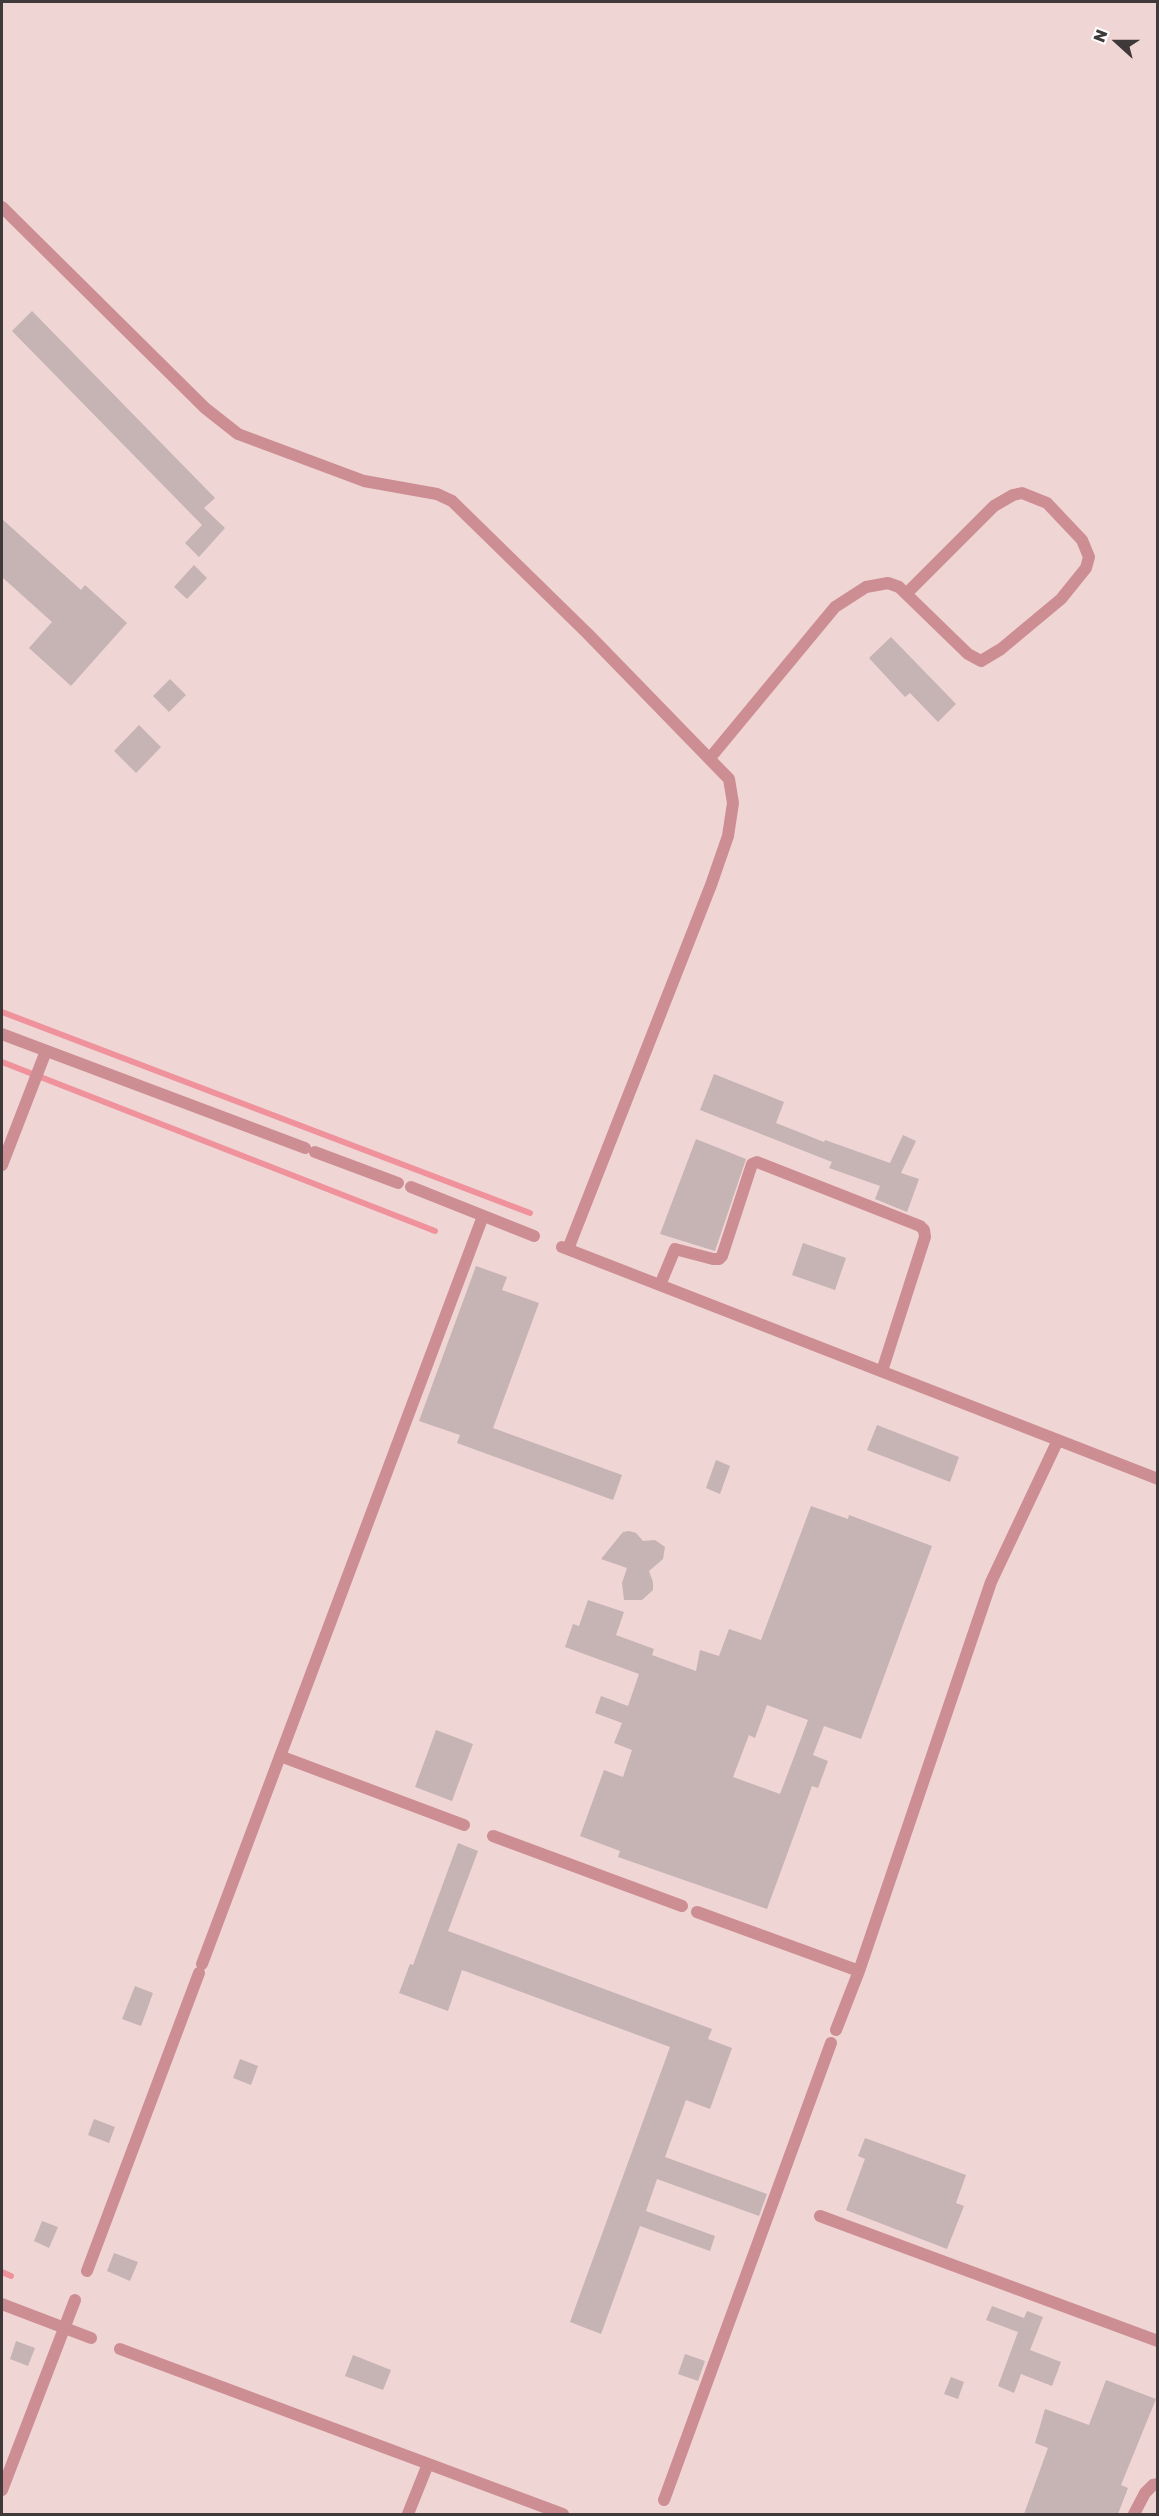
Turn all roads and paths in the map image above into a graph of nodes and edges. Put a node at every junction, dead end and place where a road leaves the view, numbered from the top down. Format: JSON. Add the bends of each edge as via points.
{"nodes":[{"id":1,"x":2,"y":207,"type":"edge"},
{"id":2,"x":906,"y":594,"type":"junction"},
{"id":3,"x":710,"y":758,"type":"junction"},
{"id":4,"x":2,"y":1034,"type":"edge"},
{"id":5,"x":46,"y":1051,"type":"junction"},
{"id":6,"x":2,"y":1165,"type":"edge"},
{"id":7,"x":398,"y":1183,"type":"dead end"},
{"id":8,"x":411,"y":1187,"type":"dead end"},
{"id":9,"x":483,"y":1216,"type":"junction"},
{"id":10,"x":534,"y":1236,"type":"dead end"},
{"id":11,"x":660,"y":1285,"type":"junction"},
{"id":12,"x":882,"y":1371,"type":"junction"},
{"id":13,"x":1058,"y":1440,"type":"junction"},
{"id":14,"x":1158,"y":1479,"type":"edge"},
{"id":15,"x":280,"y":1756,"type":"junction"},
{"id":16,"x":464,"y":1825,"type":"dead end"},
{"id":17,"x":493,"y":1836,"type":"dead end"},
{"id":18,"x":682,"y":1906,"type":"dead end"},
{"id":19,"x":697,"y":1912,"type":"dead end"},
{"id":20,"x":859,"y":1971,"type":"junction"},
{"id":21,"x":836,"y":2030,"type":"dead end"},
{"id":22,"x":831,"y":2043,"type":"dead end"},
{"id":23,"x":820,"y":2216,"type":"dead end"},
{"id":24,"x":87,"y":2271,"type":"dead end"},
{"id":25,"x":75,"y":2300,"type":"dead end"},
{"id":26,"x":2,"y":2304,"type":"edge"},
{"id":27,"x":63,"y":2327,"type":"junction"},
{"id":28,"x":91,"y":2338,"type":"dead end"},
{"id":29,"x":1158,"y":2341,"type":"edge"},
{"id":30,"x":120,"y":2349,"type":"dead end"},
{"id":31,"x":428,"y":2464,"type":"junction"},
{"id":32,"x":1158,"y":2484,"type":"edge"},
{"id":33,"x":2,"y":2490,"type":"edge"},
{"id":34,"x":664,"y":2500,"type":"dead end"},
{"id":35,"x":408,"y":2514,"type":"edge"},
{"id":36,"x":563,"y":2514,"type":"edge"},
{"id":37,"x":1134,"y":2514,"type":"edge"}],
"edges":[{"from":1,"to":3,"type":"lane","via":[[205,408],[238,434],[364,481],[437,494],[452,501]]},
{"from":2,"to":2,"type":"lane","via":[[968,654],[981,661],[1001,650],[1061,599],[1086,568],[1089,557],[1082,540],[1047,504],[1022,493],[994,506]]},
{"from":2,"to":3,"type":"lane","via":[[888,583],[866,587],[835,607]]},
{"from":3,"to":11,"type":"lane","via":[[729,779],[733,803],[728,836],[565,1248]]},
{"from":4,"to":5,"type":"lane"},
{"from":5,"to":6,"type":"lane"},
{"from":5,"to":7,"type":"lane"},
{"from":8,"to":9,"type":"lane"},
{"from":9,"to":10,"type":"lane"},
{"from":9,"to":15,"type":"lane"},
{"from":11,"to":12,"type":"lane"},
{"from":11,"to":12,"type":"lane","via":[[675,1249],[719,1259],[752,1164],[757,1162],[924,1230],[925,1238]]},
{"from":12,"to":13,"type":"lane"},
{"from":13,"to":14,"type":"lane"},
{"from":13,"to":20,"type":"lane","via":[[991,1582]]},
{"from":15,"to":16,"type":"lane"},
{"from":15,"to":24,"type":"lane"},
{"from":17,"to":18,"type":"lane"},
{"from":19,"to":20,"type":"lane"},
{"from":20,"to":21,"type":"lane"},
{"from":22,"to":34,"type":"lane"},
{"from":23,"to":29,"type":"lane"},
{"from":25,"to":27,"type":"lane"},
{"from":26,"to":27,"type":"lane"},
{"from":27,"to":28,"type":"lane"},
{"from":27,"to":33,"type":"lane"},
{"from":30,"to":31,"type":"lane"},
{"from":31,"to":35,"type":"lane"},
{"from":31,"to":36,"type":"lane"},
{"from":32,"to":37,"type":"lane","via":[[1145,2493]]}]}
